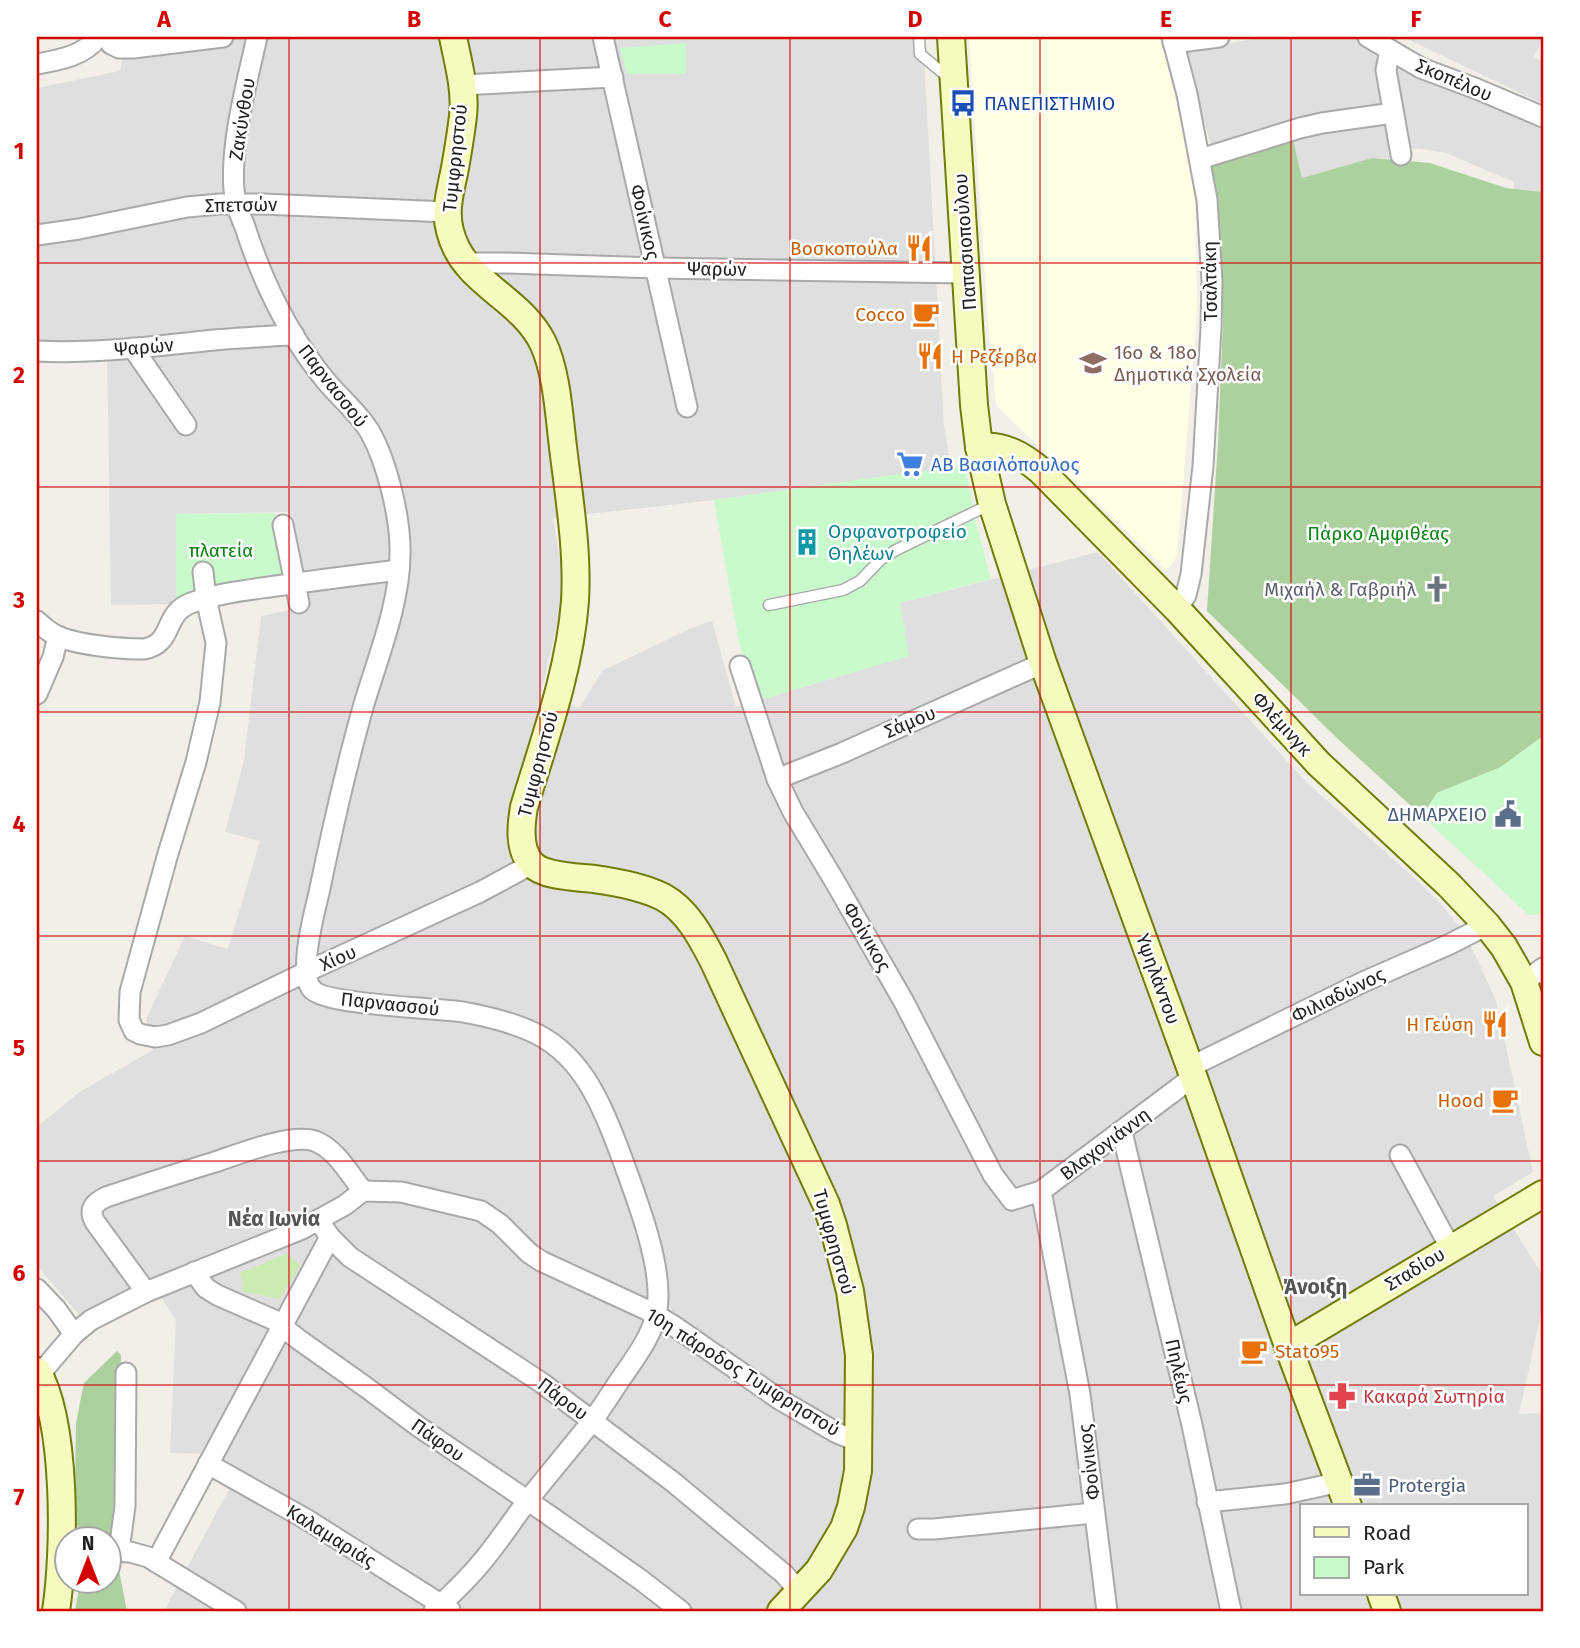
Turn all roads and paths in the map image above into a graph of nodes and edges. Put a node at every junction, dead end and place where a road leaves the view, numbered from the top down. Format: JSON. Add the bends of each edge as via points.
{"nodes":[{"id":1,"x":223,"y":37,"type":"edge"},
{"id":2,"x":257,"y":37,"type":"edge"},
{"id":3,"x":453,"y":37,"type":"edge"},
{"id":4,"x":603,"y":37,"type":"edge"},
{"id":5,"x":919,"y":37,"type":"edge"},
{"id":6,"x":951,"y":37,"type":"edge"},
{"id":7,"x":1219,"y":37,"type":"edge"},
{"id":8,"x":1368,"y":37,"type":"edge"},
{"id":9,"x":105,"y":40,"type":"edge"},
{"id":10,"x":1172,"y":40,"type":"edge"},
{"id":11,"x":1390,"y":50,"type":"junction"},
{"id":12,"x":37,"y":64,"type":"edge"},
{"id":13,"x":613,"y":77,"type":"junction"},
{"id":14,"x":954,"y":82,"type":"junction"},
{"id":15,"x":462,"y":85,"type":"junction"},
{"id":16,"x":1393,"y":113,"type":"junction"},
{"id":17,"x":1543,"y":117,"type":"edge"},
{"id":18,"x":1401,"y":155,"type":"dead end"},
{"id":19,"x":1200,"y":159,"type":"junction"},
{"id":20,"x":236,"y":203,"type":"junction"},
{"id":21,"x":447,"y":212,"type":"junction"},
{"id":22,"x":37,"y":235,"type":"edge"},
{"id":23,"x":656,"y":268,"type":"junction"},
{"id":24,"x":472,"y":272,"type":"junction"},
{"id":25,"x":967,"y":273,"type":"junction"},
{"id":26,"x":294,"y":335,"type":"junction"},
{"id":27,"x":133,"y":348,"type":"junction"},
{"id":28,"x":37,"y":351,"type":"edge"},
{"id":29,"x":687,"y":407,"type":"dead end"},
{"id":30,"x":186,"y":425,"type":"dead end"},
{"id":31,"x":979,"y":447,"type":"junction"},
{"id":32,"x":992,"y":503,"type":"junction"},
{"id":33,"x":283,"y":524,"type":"dead end"},
{"id":34,"x":399,"y":570,"type":"junction"},
{"id":35,"x":203,"y":572,"type":"dead end"},
{"id":36,"x":295,"y":583,"type":"junction"},
{"id":37,"x":206,"y":598,"type":"junction"},
{"id":38,"x":299,"y":603,"type":"dead end"},
{"id":39,"x":769,"y":605,"type":"dead end"},
{"id":40,"x":1178,"y":609,"type":"junction"},
{"id":41,"x":37,"y":621,"type":"edge"},
{"id":42,"x":58,"y":636,"type":"junction"},
{"id":43,"x":1043,"y":663,"type":"junction"},
{"id":44,"x":740,"y":666,"type":"dead end"},
{"id":45,"x":37,"y":694,"type":"edge"},
{"id":46,"x":777,"y":779,"type":"junction"},
{"id":47,"x":532,"y":864,"type":"junction"},
{"id":48,"x":1487,"y":926,"type":"junction"},
{"id":49,"x":307,"y":971,"type":"junction"},
{"id":50,"x":1534,"y":975,"type":"edge"},
{"id":51,"x":1543,"y":1042,"type":"edge"},
{"id":52,"x":1191,"y":1072,"type":"junction"},
{"id":53,"x":1122,"y":1132,"type":"junction"},
{"id":54,"x":1400,"y":1155,"type":"dead end"},
{"id":55,"x":363,"y":1191,"type":"junction"},
{"id":56,"x":1041,"y":1191,"type":"junction"},
{"id":57,"x":1543,"y":1194,"type":"edge"},
{"id":58,"x":1012,"y":1200,"type":"joint"},
{"id":59,"x":319,"y":1221,"type":"junction"},
{"id":60,"x":330,"y":1237,"type":"junction"},
{"id":61,"x":1451,"y":1249,"type":"junction"},
{"id":62,"x":194,"y":1272,"type":"junction"},
{"id":63,"x":37,"y":1289,"type":"edge"},
{"id":64,"x":146,"y":1292,"type":"junction"},
{"id":65,"x":656,"y":1316,"type":"junction"},
{"id":66,"x":283,"y":1327,"type":"junction"},
{"id":67,"x":74,"y":1334,"type":"junction"},
{"id":68,"x":1288,"y":1346,"type":"junction"},
{"id":69,"x":38,"y":1373,"type":"edge"},
{"id":70,"x":126,"y":1374,"type":"dead end"},
{"id":71,"x":592,"y":1421,"type":"junction"},
{"id":72,"x":859,"y":1442,"type":"junction"},
{"id":73,"x":208,"y":1464,"type":"junction"},
{"id":74,"x":1344,"y":1494,"type":"edge"},
{"id":75,"x":528,"y":1500,"type":"junction"},
{"id":76,"x":1208,"y":1502,"type":"junction"},
{"id":77,"x":1094,"y":1513,"type":"junction"},
{"id":78,"x":62,"y":1526,"type":"edge"},
{"id":79,"x":120,"y":1526,"type":"edge"},
{"id":80,"x":918,"y":1529,"type":"dead end"},
{"id":81,"x":122,"y":1552,"type":"edge"},
{"id":82,"x":156,"y":1562,"type":"junction"},
{"id":83,"x":799,"y":1591,"type":"junction"},
{"id":84,"x":442,"y":1609,"type":"edge"},
{"id":85,"x":236,"y":1611,"type":"edge"},
{"id":86,"x":681,"y":1611,"type":"edge"},
{"id":87,"x":782,"y":1611,"type":"edge"},
{"id":88,"x":1107,"y":1611,"type":"edge"},
{"id":89,"x":1231,"y":1611,"type":"edge"}],
"edges":[{"from":1,"to":9,"type":"street","via":[[133,48],[120,48]]},
{"from":2,"to":20,"type":"street","name":"Ζακύνθου","via":[[236,145]]},
{"from":3,"to":15,"type":"main road","name":"Τυμφρηστού"},
{"from":4,"to":13,"type":"street","name":"Φοίνικος"},
{"from":5,"to":14,"type":"lane","via":[[920,54]]},
{"from":6,"to":14,"type":"main road","name":"Παπασιοπούλου"},
{"from":7,"to":10,"type":"street"},
{"from":8,"to":11,"type":"street","name":"Σκοπέλου"},
{"from":9,"to":12,"type":"street","via":[[74,55]]},
{"from":10,"to":19,"type":"street","name":"Τσαλτάκη"},
{"from":11,"to":16,"type":"street","via":[[1386,70]]},
{"from":11,"to":17,"type":"street","name":"Σκοπέλου","via":[[1421,68]]},
{"from":13,"to":15,"type":"street"},
{"from":13,"to":23,"type":"street","name":"Φοίνικος"},
{"from":14,"to":25,"type":"main road","name":"Παπασιοπούλου"},
{"from":15,"to":21,"type":"main road","name":"Τυμφρηστού","via":[[464,112]]},
{"from":16,"to":18,"type":"street"},
{"from":16,"to":19,"type":"street","via":[[1300,128]]},
{"from":19,"to":40,"type":"street","name":"Τσαλτάκη","via":[[1212,281],[1211,340],[1191,574]]},
{"from":20,"to":21,"type":"street","name":"Σπετσών"},
{"from":20,"to":22,"type":"street","name":"Σπετσών","via":[[187,207]]},
{"from":20,"to":26,"type":"street","name":"Παρνασσού","via":[[255,259]]},
{"from":21,"to":24,"type":"main road","name":"Τυμφρηστού","via":[[455,248]]},
{"from":23,"to":24,"type":"street","name":"Ψαρών","via":[[473,263]]},
{"from":23,"to":25,"type":"street","name":"Ψαρών"},
{"from":23,"to":29,"type":"street","name":"Φοίνικος"},
{"from":24,"to":47,"type":"main road","name":"Τυμφρηστού","via":[[525,316],[548,354],[575,556],[575,602],[567,654],[521,826]]},
{"from":25,"to":31,"type":"main road","name":"Παπασιοπούλου"},
{"from":26,"to":27,"type":"street","name":"Ψαρών"},
{"from":26,"to":34,"type":"street","name":"Παρνασσού","via":[[376,444],[394,506]]},
{"from":27,"to":28,"type":"street","name":"Ψαρών"},
{"from":27,"to":30,"type":"street"},
{"from":31,"to":32,"type":"main road","name":"Υψηλάντου"},
{"from":31,"to":40,"type":"main road","name":"Φλέμινγκ","via":[[1004,449],[1035,467]]},
{"from":32,"to":39,"type":"lane","via":[[896,550],[843,590]]},
{"from":32,"to":43,"type":"main road","name":"Υψηλάντου"},
{"from":33,"to":36,"type":"street"},
{"from":34,"to":36,"type":"street"},
{"from":34,"to":49,"type":"street","name":"Παρνασσού","via":[[336,811]]},
{"from":35,"to":37,"type":"street"},
{"from":36,"to":37,"type":"street"},
{"from":36,"to":38,"type":"street"},
{"from":37,"to":42,"type":"street","via":[[178,611],[163,639],[151,648],[88,644]]},
{"from":37,"to":49,"type":"street","name":"Χίου","via":[[216,643],[210,702],[130,992],[129,1020],[134,1031],[155,1037],[183,1030]]},
{"from":40,"to":48,"type":"main road","name":"Φλέμινγκ","via":[[1319,764],[1450,885]]},
{"from":41,"to":42,"type":"street"},
{"from":42,"to":45,"type":"street"},
{"from":43,"to":46,"type":"street","name":"Σάμου"},
{"from":43,"to":52,"type":"main road","name":"Υψηλάντου"},
{"from":44,"to":46,"type":"street","name":"Φοίνικος"},
{"from":46,"to":58,"type":"street","name":"Φοίνικος","via":[[904,1002],[993,1175]]},
{"from":47,"to":49,"type":"street","name":"Χίου"},
{"from":47,"to":72,"type":"main road","name":"Τυμφρηστού","via":[[555,874],[608,881],[664,898],[704,943],[833,1226],[858,1345]]},
{"from":48,"to":50,"type":"main road","name":"Φλέμινγκ","via":[[1510,956]]},
{"from":48,"to":52,"type":"street","name":"Φιλιαδώνος","via":[[1361,983]]},
{"from":49,"to":65,"type":"street","name":"Παρνασσού","via":[[311,988],[324,996],[498,1020],[535,1033],[573,1061],[594,1092],[612,1133],[648,1235],[659,1294]]},
{"from":50,"to":51,"type":"main road","name":"Φλέμινγκ"},
{"from":52,"to":53,"type":"street","name":"Βλαχογιάννη"},
{"from":52,"to":68,"type":"main road","name":"Υψηλάντου"},
{"from":53,"to":56,"type":"street","name":"Βλαχογιάννη"},
{"from":53,"to":76,"type":"street","name":"Πηλέως"},
{"from":54,"to":61,"type":"street"},
{"from":55,"to":59,"type":"street"},
{"from":55,"to":64,"type":"street","via":[[326,1147],[302,1139],[255,1149],[95,1202],[92,1215]]},
{"from":55,"to":65,"type":"street","name":"10η πάροδος Τυμφρηστού","via":[[401,1192],[481,1211],[541,1261]]},
{"from":56,"to":58,"type":"street","name":"Βλαχογιάννη"},
{"from":56,"to":77,"type":"street","name":"Φοίνικος","via":[[1080,1394]]},
{"from":57,"to":61,"type":"main road","name":"Σταδίου"},
{"from":59,"to":60,"type":"street","name":"Πάρου"},
{"from":59,"to":62,"type":"street"},
{"from":60,"to":66,"type":"street"},
{"from":60,"to":71,"type":"street","name":"Πάρου","via":[[350,1257],[542,1382]]},
{"from":61,"to":68,"type":"main road","name":"Σταδίου"},
{"from":62,"to":64,"type":"street"},
{"from":62,"to":66,"type":"street","name":"Πάφου","via":[[217,1295]]},
{"from":63,"to":67,"type":"street"},
{"from":64,"to":67,"type":"street","via":[[91,1320]]},
{"from":65,"to":71,"type":"street","name":"Παρνασσού"},
{"from":65,"to":72,"type":"street","name":"10η πάροδος Τυμφρηστού","via":[[779,1399]]},
{"from":66,"to":73,"type":"street"},
{"from":66,"to":75,"type":"street","name":"Πάφου"},
{"from":67,"to":69,"type":"street"},
{"from":68,"to":74,"type":"main road","name":"Υψηλάντου"},
{"from":69,"to":78,"type":"main road","via":[[58,1451]]},
{"from":70,"to":79,"type":"street","via":[[125,1506]]},
{"from":71,"to":75,"type":"street","name":"Παρνασσού"},
{"from":71,"to":83,"type":"street","name":"Πάρου","via":[[673,1482],[785,1574]]},
{"from":72,"to":83,"type":"main road","name":"Τυμφρηστού","via":[[855,1490],[844,1528],[819,1570]]},
{"from":73,"to":82,"type":"street"},
{"from":73,"to":84,"type":"street","name":"Καλαμαριάς","via":[[306,1519]]},
{"from":74,"to":76,"type":"street"},
{"from":75,"to":84,"type":"street","name":"Παρνασσού"},
{"from":75,"to":86,"type":"street","name":"Πάφου"},
{"from":76,"to":89,"type":"street","name":"Πηλέως"},
{"from":77,"to":80,"type":"street"},
{"from":77,"to":88,"type":"street","name":"Φοίνικος"},
{"from":81,"to":82,"type":"street"},
{"from":82,"to":85,"type":"street"},
{"from":83,"to":87,"type":"main road","name":"Τυμφρηστού"}]}
